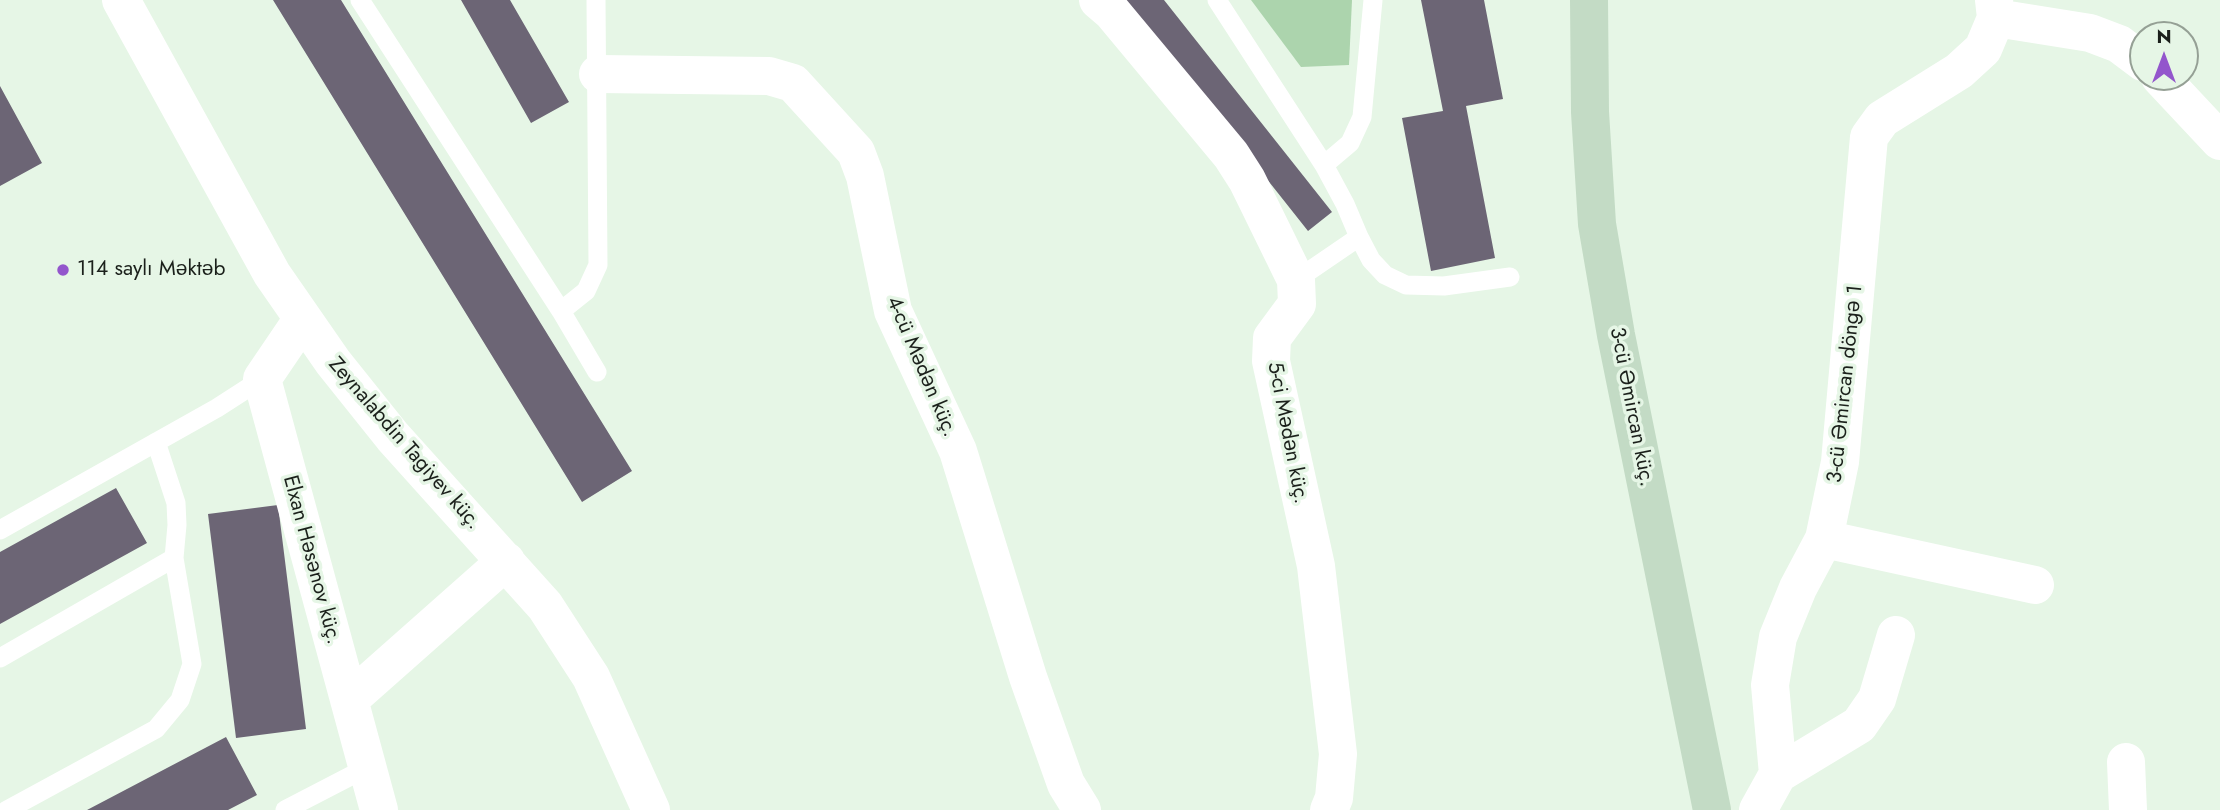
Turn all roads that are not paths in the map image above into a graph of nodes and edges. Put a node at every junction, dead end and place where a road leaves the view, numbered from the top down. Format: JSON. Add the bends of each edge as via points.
{"nodes":[{"id":1,"x":121,"y":0,"type":"edge"},
{"id":2,"x":360,"y":0,"type":"edge"},
{"id":3,"x":596,"y":0,"type":"edge"},
{"id":4,"x":1098,"y":0,"type":"edge"},
{"id":5,"x":1217,"y":0,"type":"edge"},
{"id":6,"x":1373,"y":0,"type":"edge"},
{"id":7,"x":1589,"y":0,"type":"edge"},
{"id":8,"x":1995,"y":9,"type":"edge"},
{"id":9,"x":2129,"y":52,"type":"edge"},
{"id":10,"x":598,"y":74,"type":"junction"},
{"id":11,"x":2174,"y":91,"type":"edge"},
{"id":12,"x":2220,"y":141,"type":"edge"},
{"id":13,"x":1324,"y":164,"type":"junction"},
{"id":14,"x":1359,"y":237,"type":"junction"},
{"id":15,"x":1510,"y":277,"type":"dead end"},
{"id":16,"x":1296,"y":280,"type":"junction"},
{"id":17,"x":561,"y":311,"type":"junction"},
{"id":18,"x":302,"y":320,"type":"junction"},
{"id":19,"x":597,"y":372,"type":"dead end"},
{"id":20,"x":262,"y":379,"type":"junction"},
{"id":21,"x":156,"y":442,"type":"junction"},
{"id":22,"x":0,"y":530,"type":"edge"},
{"id":23,"x":1824,"y":539,"type":"junction"},
{"id":24,"x":174,"y":558,"type":"junction"},
{"id":25,"x":506,"y":561,"type":"junction"},
{"id":26,"x":2035,"y":585,"type":"dead end"},
{"id":27,"x":1896,"y":635,"type":"dead end"},
{"id":28,"x":0,"y":659,"type":"edge"},
{"id":29,"x":349,"y":700,"type":"junction"},
{"id":30,"x":2126,"y":762,"type":"dead end"},
{"id":31,"x":368,"y":767,"type":"junction"},
{"id":32,"x":1779,"y":774,"type":"junction"},
{"id":33,"x":7,"y":810,"type":"edge"},
{"id":34,"x":285,"y":810,"type":"edge"},
{"id":35,"x":379,"y":810,"type":"edge"},
{"id":36,"x":651,"y":810,"type":"edge"},
{"id":37,"x":1082,"y":810,"type":"edge"},
{"id":38,"x":1329,"y":810,"type":"edge"},
{"id":39,"x":1712,"y":810,"type":"edge"},
{"id":40,"x":1758,"y":810,"type":"edge"},
{"id":41,"x":2128,"y":810,"type":"edge"}],
"edges":[{"from":1,"to":18,"type":"street","name":"Zeynalabdin Tagiyev küç."},
{"from":2,"to":17,"type":"lane"},
{"from":3,"to":10,"type":"lane"},
{"from":4,"to":16,"type":"street","via":[[1231,155]]},
{"from":5,"to":13,"type":"lane"},
{"from":6,"to":13,"type":"lane","via":[[1362,117],[1350,143]]},
{"from":7,"to":39,"type":"main road","name":"3-cü Əmircan küç.","via":[[1597,224]]},
{"from":8,"to":9,"type":"street","via":[[2090,33]]},
{"from":8,"to":23,"type":"street","name":"3-cü Əmircan döngə 1","via":[[1983,50],[1959,71],[1882,119],[1869,137],[1840,462]]},
{"from":10,"to":17,"type":"lane","via":[[598,265],[586,291]]},
{"from":10,"to":37,"type":"street","name":"4-cü Mədən küç.","via":[[769,76],[793,83],[856,152],[893,311],[958,451],[1028,677],[1066,784]]},
{"from":11,"to":12,"type":"street"},
{"from":13,"to":14,"type":"lane"},
{"from":14,"to":15,"type":"lane","via":[[1385,275],[1406,285],[1444,286]]},
{"from":14,"to":16,"type":"lane"},
{"from":16,"to":38,"type":"street","name":"5-ci Mədən küç.","via":[[1297,304],[1272,338],[1271,361],[1316,566],[1338,754]]},
{"from":17,"to":19,"type":"lane"},
{"from":18,"to":20,"type":"street"},
{"from":18,"to":25,"type":"street","name":"Zeynalabdin Tagiyev küç.","via":[[393,437]]},
{"from":20,"to":21,"type":"lane"},
{"from":20,"to":29,"type":"street","name":"Elxan Həsənov küç."},
{"from":21,"to":22,"type":"lane"},
{"from":21,"to":24,"type":"lane","via":[[176,503]]},
{"from":23,"to":26,"type":"street"},
{"from":23,"to":32,"type":"street","name":"3-cü Əmircan döngə 1","via":[[1778,637],[1770,685]]},
{"from":24,"to":28,"type":"lane"},
{"from":24,"to":33,"type":"lane","via":[[192,664],[180,701],[156,729]]},
{"from":25,"to":29,"type":"street"},
{"from":25,"to":36,"type":"street","name":"Zeynalabdin Tagiyev küç.","via":[[545,606],[591,677]]},
{"from":27,"to":32,"type":"street","via":[[1877,699],[1859,726]]},
{"from":29,"to":31,"type":"street","name":"Elxan Həsənov küç."},
{"from":30,"to":41,"type":"street"},
{"from":31,"to":34,"type":"lane"},
{"from":31,"to":35,"type":"street","name":"Elxan Həsənov küç."},
{"from":32,"to":40,"type":"street"}]}
